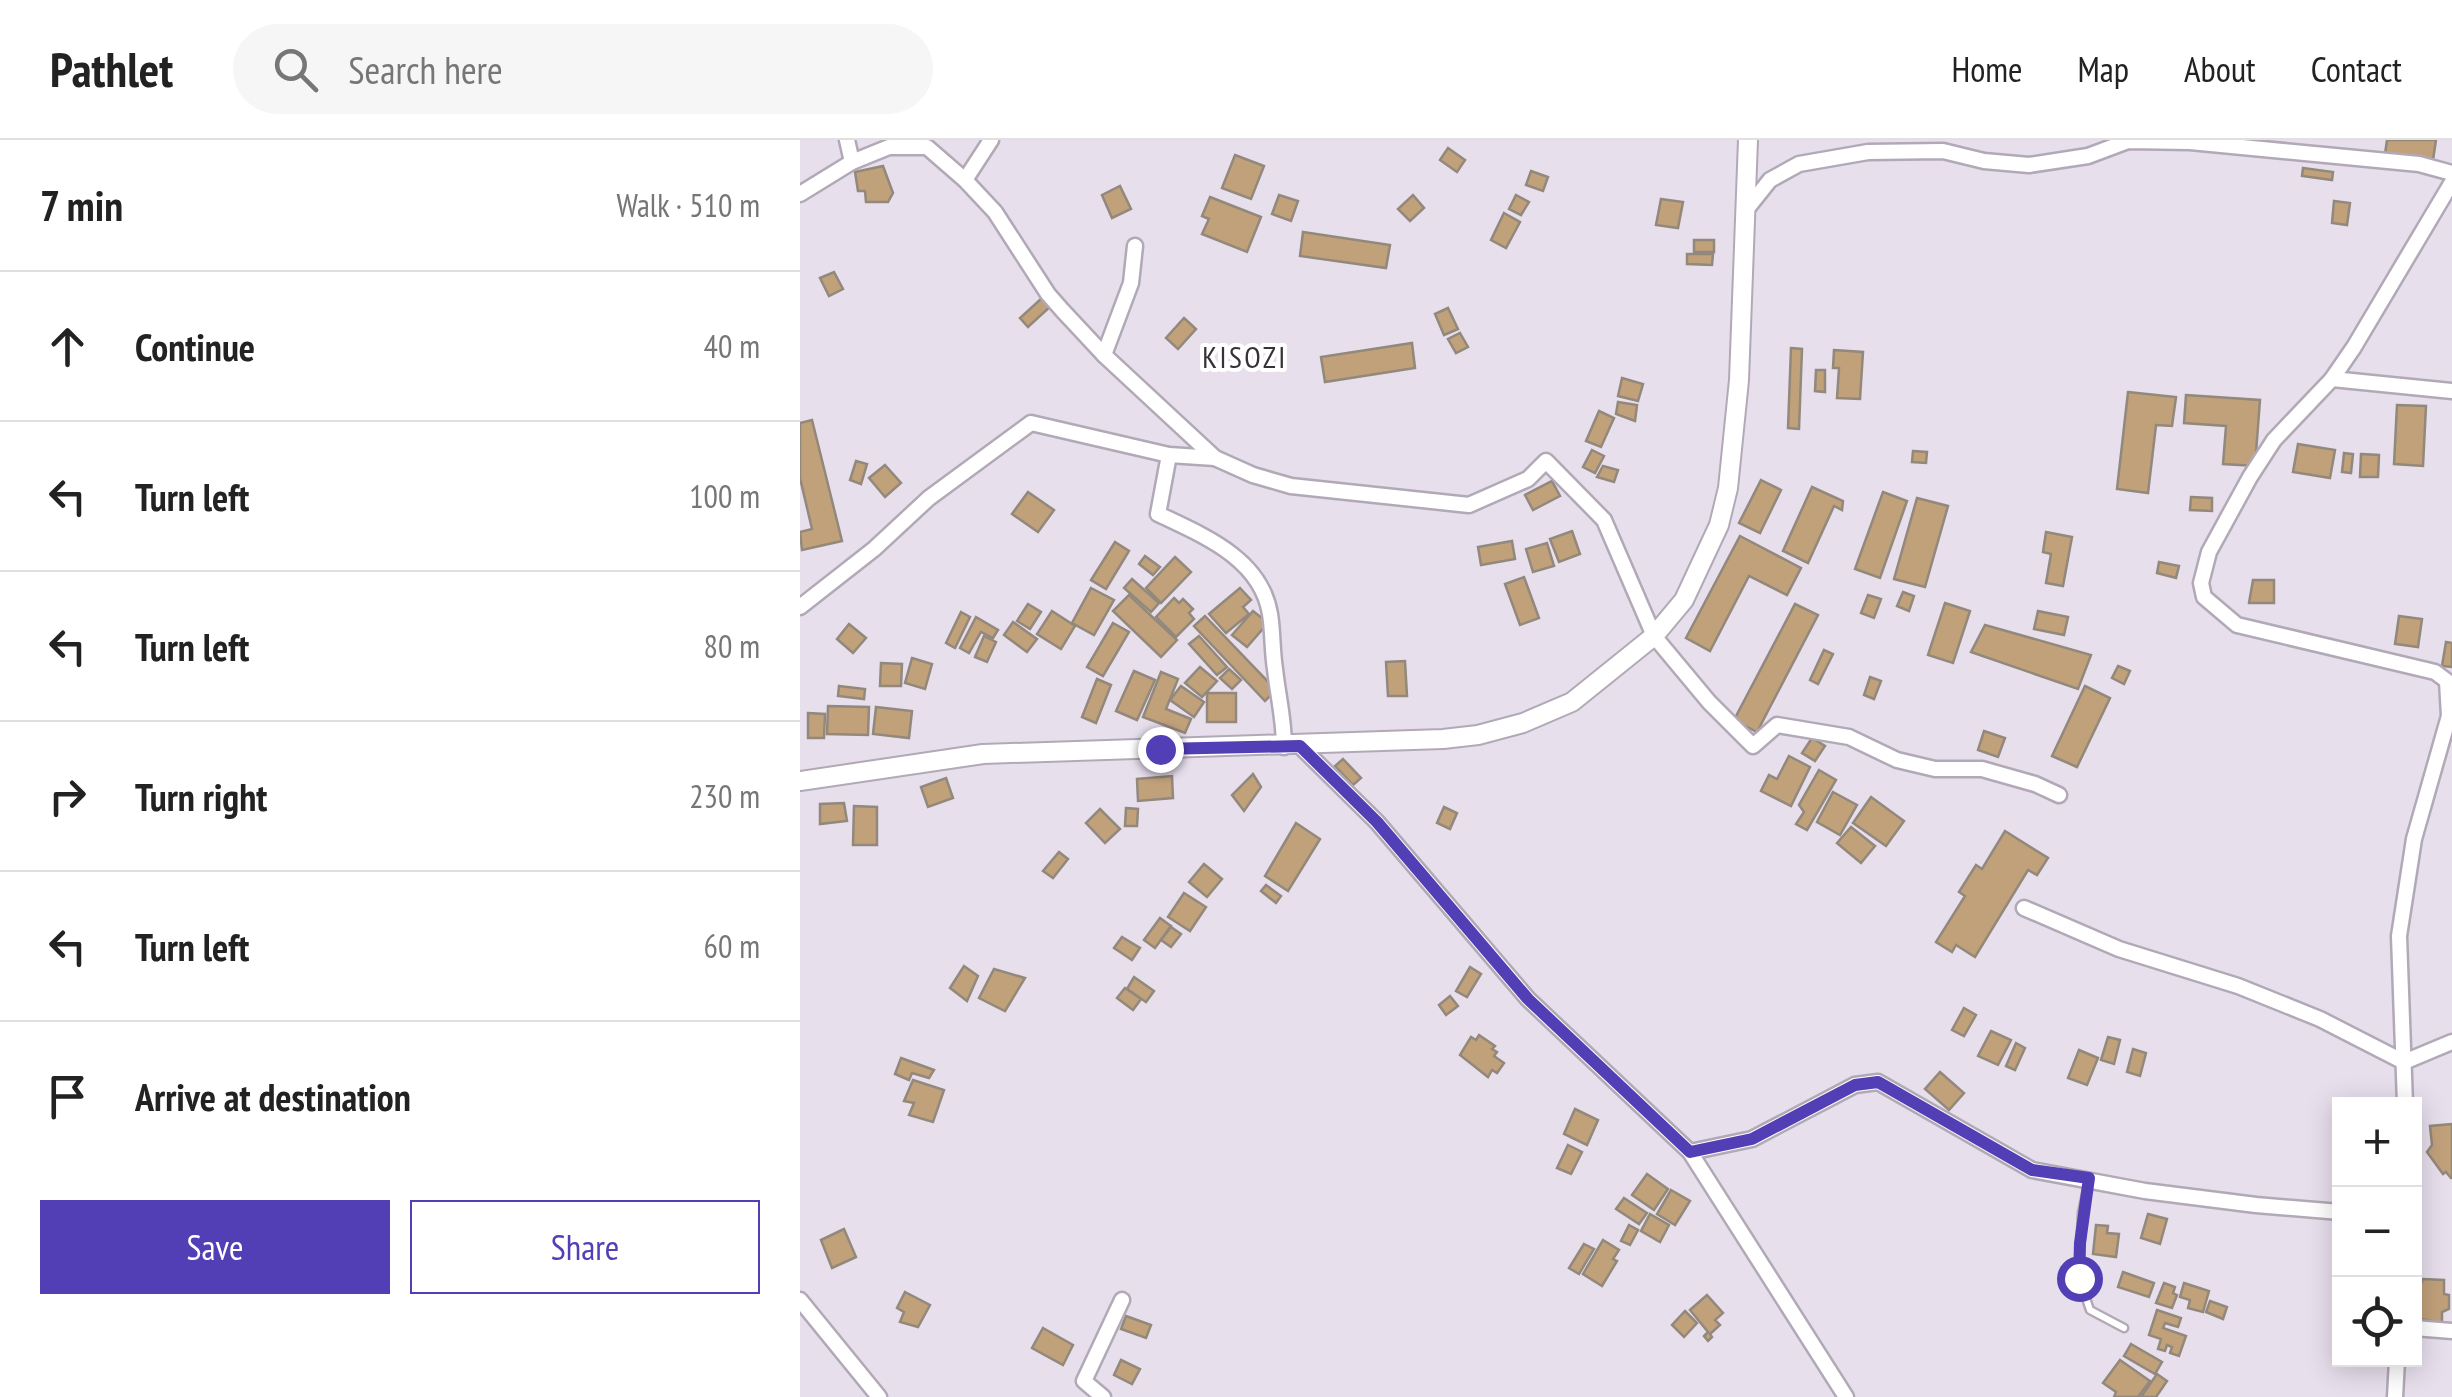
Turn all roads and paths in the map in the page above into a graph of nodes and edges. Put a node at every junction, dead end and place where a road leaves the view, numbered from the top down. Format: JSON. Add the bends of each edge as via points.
{"nodes":[{"id":1,"x":847,"y":140,"type":"edge"},
{"id":2,"x":991,"y":140,"type":"edge"},
{"id":3,"x":1748,"y":140,"type":"edge"},
{"id":4,"x":852,"y":162,"type":"junction"},
{"id":5,"x":2452,"y":173,"type":"edge"},
{"id":6,"x":965,"y":180,"type":"junction"},
{"id":7,"x":2452,"y":182,"type":"edge"},
{"id":8,"x":801,"y":192,"type":"edge"},
{"id":9,"x":1746,"y":210,"type":"junction"},
{"id":10,"x":1136,"y":246,"type":"dead end"},
{"id":11,"x":1104,"y":355,"type":"junction"},
{"id":12,"x":2332,"y":379,"type":"junction"},
{"id":13,"x":2452,"y":391,"type":"edge"},
{"id":14,"x":1169,"y":456,"type":"junction"},
{"id":15,"x":1215,"y":458,"type":"junction"},
{"id":16,"x":800,"y":607,"type":"edge"},
{"id":17,"x":1654,"y":636,"type":"junction"},
{"id":18,"x":1292,"y":746,"type":"junction"},
{"id":19,"x":800,"y":780,"type":"edge"},
{"id":20,"x":2059,"y":795,"type":"dead end"},
{"id":21,"x":2024,"y":908,"type":"dead end"},
{"id":22,"x":2452,"y":1042,"type":"edge"},
{"id":23,"x":2404,"y":1062,"type":"junction"},
{"id":24,"x":2405,"y":1097,"type":"edge"},
{"id":25,"x":1690,"y":1152,"type":"junction"},
{"id":26,"x":2089,"y":1178,"type":"junction"},
{"id":27,"x":2332,"y":1211,"type":"edge"},
{"id":28,"x":1122,"y":1300,"type":"dead end"},
{"id":29,"x":802,"y":1307,"type":"edge"},
{"id":30,"x":2124,"y":1328,"type":"dead end"},
{"id":31,"x":2422,"y":1329,"type":"edge"},
{"id":32,"x":2452,"y":1331,"type":"edge"},
{"id":33,"x":2396,"y":1367,"type":"edge"},
{"id":34,"x":879,"y":1397,"type":"edge"},
{"id":35,"x":1103,"y":1397,"type":"edge"},
{"id":36,"x":1846,"y":1397,"type":"edge"},
{"id":37,"x":2394,"y":1397,"type":"edge"}],
"edges":[{"from":1,"to":4,"type":"street"},
{"from":2,"to":6,"type":"street"},
{"from":3,"to":9,"type":"street"},
{"from":4,"to":6,"type":"street","via":[[889,147],[926,147]]},
{"from":4,"to":8,"type":"street"},
{"from":5,"to":9,"type":"street","via":[[2419,164],[2190,142],[2128,141],[2088,156],[2030,164],[1943,151],[1868,152],[1799,164],[1770,180]]},
{"from":6,"to":11,"type":"street","via":[[995,212],[1048,294]]},
{"from":7,"to":12,"type":"street"},
{"from":9,"to":17,"type":"street","via":[[1728,488],[1719,525],[1684,600]]},
{"from":10,"to":11,"type":"street","via":[[1131,284]]},
{"from":11,"to":15,"type":"street"},
{"from":12,"to":13,"type":"street"},
{"from":12,"to":23,"type":"street","via":[[2274,440],[2226,517],[2201,583],[2204,597],[2237,625],[2435,672],[2447,681],[2449,716],[2414,839],[2399,936]]},
{"from":14,"to":15,"type":"street"},
{"from":14,"to":16,"type":"street","via":[[1030,423]]},
{"from":14,"to":18,"type":"street","via":[[1158,514],[1225,546],[1256,581],[1270,610]]},
{"from":15,"to":17,"type":"street","via":[[1291,486],[1469,505],[1528,478],[1546,461],[1604,520]]},
{"from":17,"to":18,"type":"street","via":[[1572,702],[1523,723],[1478,736]]},
{"from":17,"to":20,"type":"street","via":[[1753,746],[1777,726],[1849,736],[1897,760],[1935,769],[1982,768]]},
{"from":18,"to":19,"type":"street","via":[[983,754]]},
{"from":18,"to":25,"type":"street","via":[[1377,822],[1528,999]]},
{"from":21,"to":23,"type":"street","via":[[2119,949],[2320,1019]]},
{"from":22,"to":23,"type":"street"},
{"from":23,"to":24,"type":"street"},
{"from":25,"to":26,"type":"street","via":[[1752,1139],[1855,1085],[1878,1082],[2032,1170]]},
{"from":25,"to":36,"type":"street"},
{"from":26,"to":27,"type":"street","via":[[2182,1196]]},
{"from":26,"to":30,"type":"lane","via":[[2079,1278],[2090,1310]]},
{"from":28,"to":35,"type":"street","via":[[1084,1382]]},
{"from":29,"to":34,"type":"street"},
{"from":31,"to":32,"type":"street"},
{"from":33,"to":37,"type":"street"}]}
